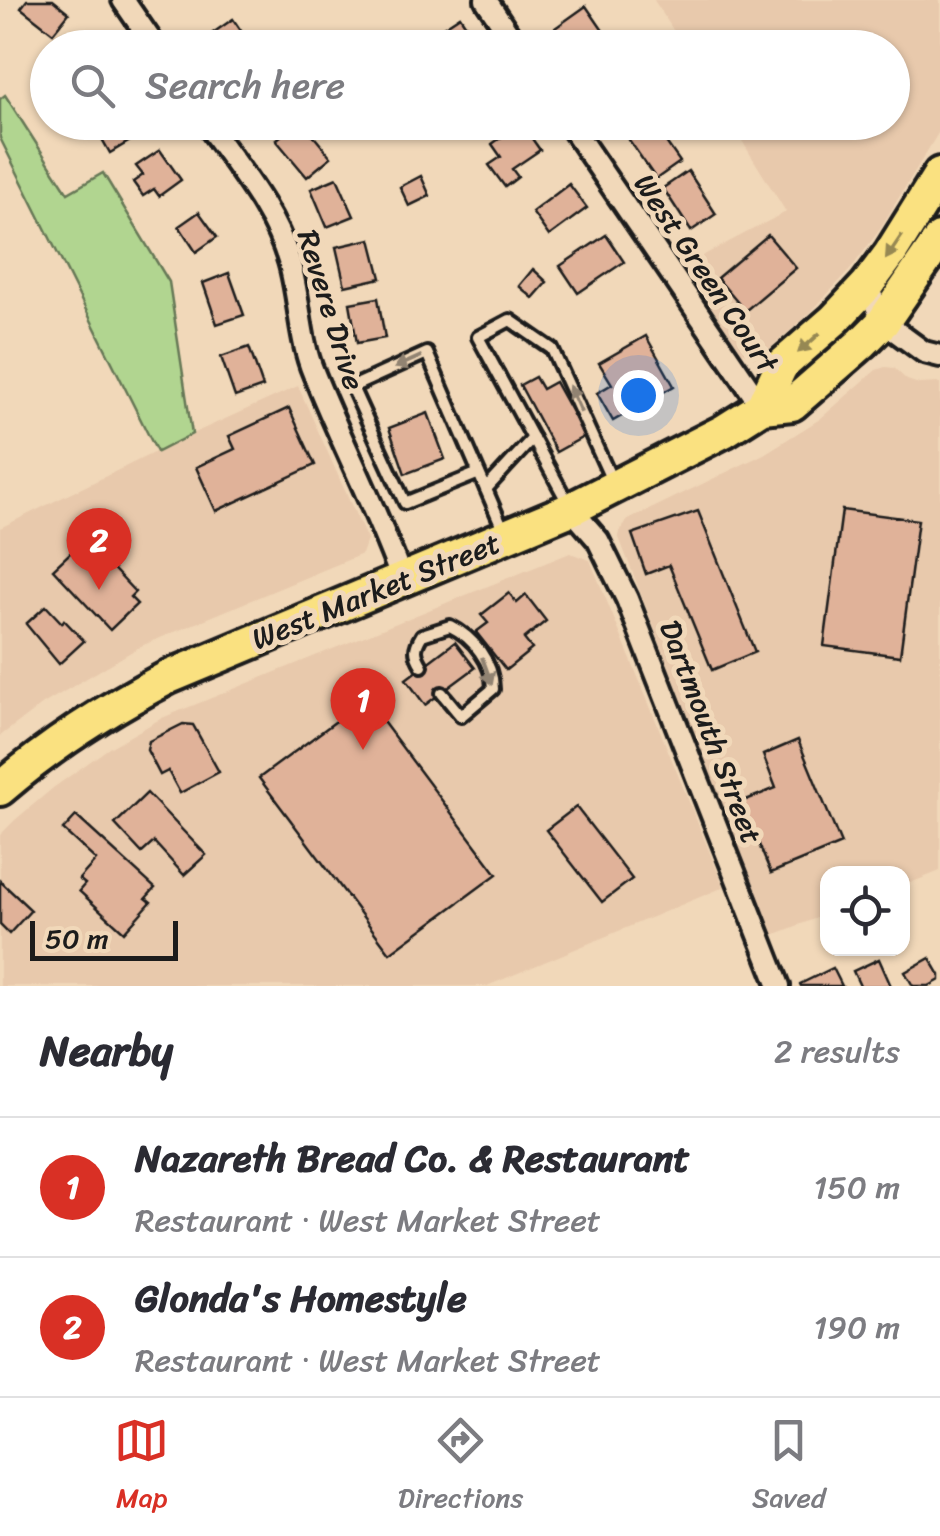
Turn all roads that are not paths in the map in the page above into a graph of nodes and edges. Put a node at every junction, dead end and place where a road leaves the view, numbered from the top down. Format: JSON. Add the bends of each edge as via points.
{"nodes":[{"id":1,"x":123,"y":0,"type":"edge"},
{"id":2,"x":486,"y":0,"type":"edge"},
{"id":3,"x":144,"y":30,"type":"edge"},
{"id":4,"x":506,"y":30,"type":"edge"},
{"id":5,"x":218,"y":140,"type":"edge"},
{"id":6,"x":580,"y":140,"type":"edge"},
{"id":7,"x":940,"y":174,"type":"edge"},
{"id":8,"x":940,"y":239,"type":"edge"},
{"id":9,"x":867,"y":285,"type":"junction"},
{"id":10,"x":883,"y":322,"type":"junction"},
{"id":11,"x":940,"y":356,"type":"edge"},
{"id":12,"x":762,"y":407,"type":"junction"},
{"id":13,"x":533,"y":438,"type":"junction"},
{"id":14,"x":479,"y":473,"type":"junction"},
{"id":15,"x":615,"y":488,"type":"junction"},
{"id":16,"x":486,"y":489,"type":"junction"},
{"id":17,"x":571,"y":509,"type":"junction"},
{"id":18,"x":506,"y":537,"type":"junction"},
{"id":19,"x":402,"y":580,"type":"junction"},
{"id":20,"x":422,"y":666,"type":"dead end"},
{"id":21,"x":442,"y":692,"type":"dead end"},
{"id":22,"x":0,"y":789,"type":"edge"},
{"id":23,"x":780,"y":986,"type":"edge"}],
"edges":[{"from":1,"to":3,"type":"street"},
{"from":2,"to":4,"type":"street"},
{"from":5,"to":19,"type":"street","name":"Revere Drive","via":[[278,230],[312,370]]},
{"from":6,"to":12,"type":"street","name":"West Green Court"},
{"from":7,"to":9,"type":"main road","one_way":true},
{"from":8,"to":10,"type":"main road","name":"West Market Street"},
{"from":9,"to":10,"type":"street"},
{"from":9,"to":12,"type":"main road","one_way":true,"via":[[781,366]]},
{"from":10,"to":11,"type":"street"},
{"from":10,"to":12,"type":"main road","name":"West Market Street","via":[[792,404]]},
{"from":12,"to":15,"type":"main road","name":"West Market Street"},
{"from":15,"to":13,"type":"lane","one_way":true,"via":[[552,349],[510,320],[478,337]]},
{"from":13,"to":16,"type":"lane"},
{"from":13,"to":17,"type":"lane"},
{"from":14,"to":14,"type":"lane","one_way":true,"via":[[427,354],[352,388],[406,504]]},
{"from":14,"to":16,"type":"lane"},
{"from":15,"to":17,"type":"main road","name":"West Market Street"},
{"from":16,"to":18,"type":"lane"},
{"from":17,"to":18,"type":"main road","name":"West Market Street"},
{"from":17,"to":23,"type":"street","name":"Dartmouth Street","via":[[598,540],[627,599]]},
{"from":18,"to":19,"type":"main road","name":"West Market Street"},
{"from":19,"to":22,"type":"main road","name":"West Market Street","via":[[129,698]]},
{"from":20,"to":21,"type":"lane","one_way":true,"via":[[415,646],[422,635],[450,626],[478,650],[492,688],[461,716]]}]}
